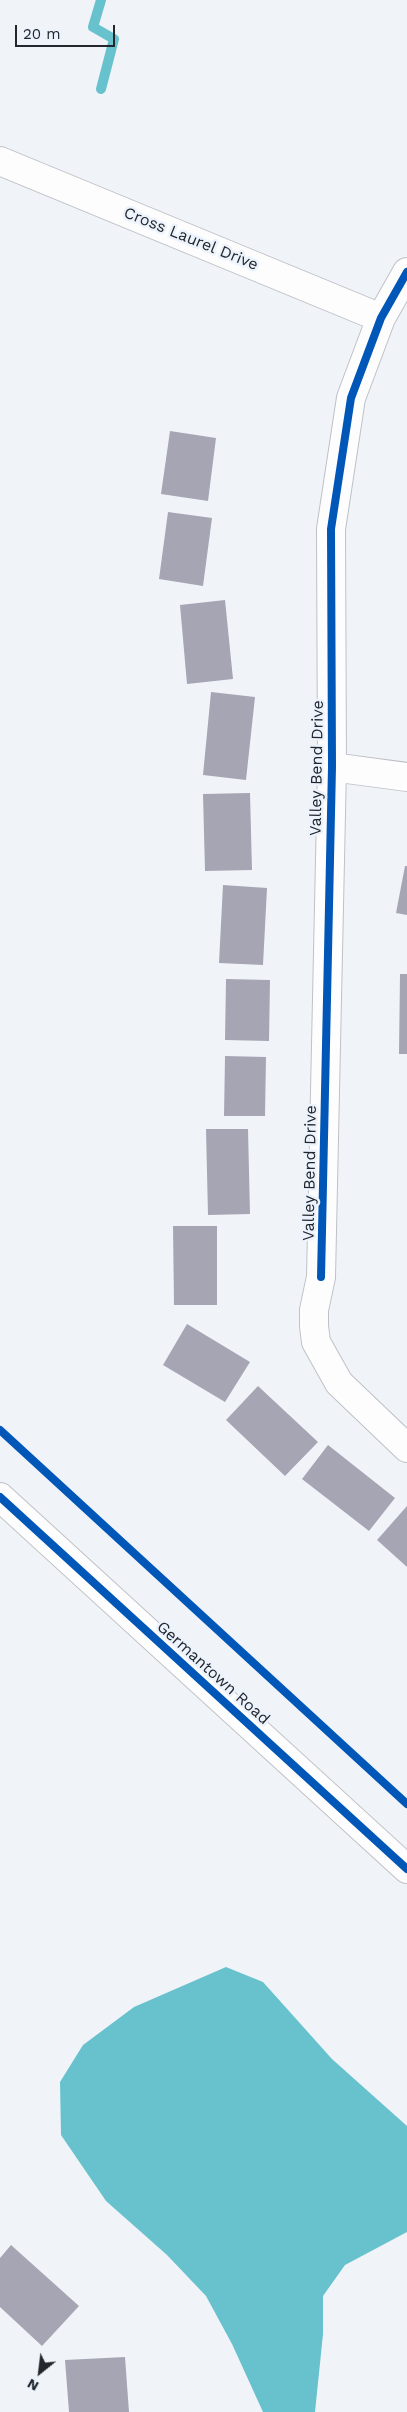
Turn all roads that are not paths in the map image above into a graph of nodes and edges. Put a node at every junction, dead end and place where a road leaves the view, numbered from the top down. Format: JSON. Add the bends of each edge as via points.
{"nodes":[{"id":1,"x":0,"y":161,"type":"edge"},
{"id":2,"x":407,"y":272,"type":"edge"},
{"id":3,"x":381,"y":318,"type":"junction"},
{"id":4,"x":332,"y":767,"type":"junction"},
{"id":5,"x":407,"y":777,"type":"edge"},
{"id":6,"x":407,"y":1448,"type":"edge"},
{"id":7,"x":0,"y":1497,"type":"edge"},
{"id":8,"x":407,"y":1869,"type":"edge"}],
"edges":[{"from":1,"to":3,"type":"street","name":"Cross Laurel Drive"},
{"from":2,"to":3,"type":"street","name":"Valley Bend Drive"},
{"from":3,"to":4,"type":"street","name":"Valley Bend Drive","via":[[351,398],[331,529]]},
{"from":4,"to":5,"type":"street"},
{"from":4,"to":6,"type":"street","name":"Valley Bend Drive","via":[[321,1277],[314,1310],[316,1342],[339,1383]]},
{"from":7,"to":8,"type":"street","name":"Germantown Road"}]}
